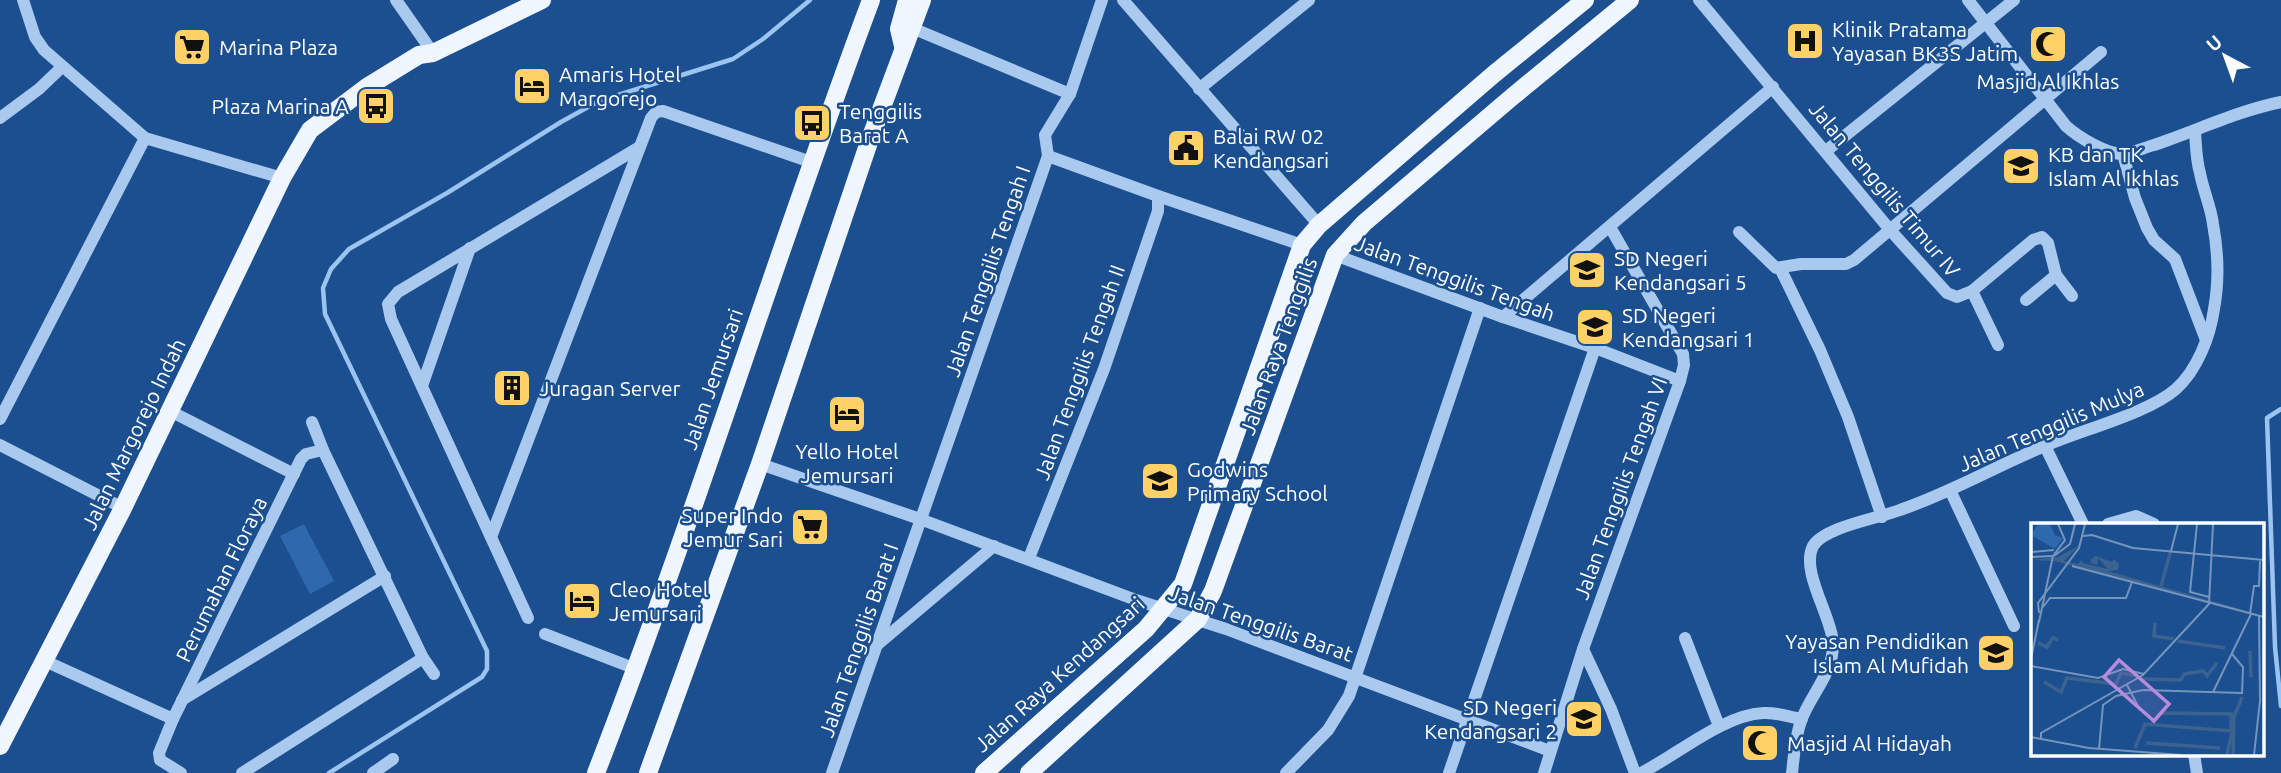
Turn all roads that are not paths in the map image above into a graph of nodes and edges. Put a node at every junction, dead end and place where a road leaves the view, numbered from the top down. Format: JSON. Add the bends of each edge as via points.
{"nodes":[{"id":1,"x":23,"y":0,"type":"edge"},
{"id":2,"x":396,"y":0,"type":"edge"},
{"id":3,"x":542,"y":0,"type":"edge"},
{"id":4,"x":871,"y":0,"type":"edge"},
{"id":5,"x":1102,"y":0,"type":"edge"},
{"id":6,"x":1123,"y":0,"type":"edge"},
{"id":7,"x":1309,"y":0,"type":"edge"},
{"id":8,"x":1585,"y":0,"type":"edge"},
{"id":9,"x":1630,"y":0,"type":"edge"},
{"id":10,"x":1699,"y":0,"type":"edge"},
{"id":11,"x":1968,"y":0,"type":"edge"},
{"id":12,"x":2014,"y":0,"type":"edge"},
{"id":13,"x":913,"y":3,"type":"edge"},
{"id":14,"x":1986,"y":23,"type":"junction"},
{"id":15,"x":912,"y":28,"type":"junction"},
{"id":16,"x":904,"y":50,"type":"junction"},
{"id":17,"x":2101,"y":52,"type":"dead end"},
{"id":18,"x":433,"y":53,"type":"junction"},
{"id":19,"x":62,"y":67,"type":"junction"},
{"id":20,"x":1494,"y":74,"type":"junction"},
{"id":21,"x":1773,"y":87,"type":"junction"},
{"id":22,"x":1199,"y":89,"type":"junction"},
{"id":23,"x":1070,"y":94,"type":"junction"},
{"id":24,"x":1512,"y":97,"type":"junction"},
{"id":25,"x":2046,"y":99,"type":"junction"},
{"id":26,"x":2281,"y":102,"type":"edge"},
{"id":27,"x":0,"y":118,"type":"edge"},
{"id":28,"x":2195,"y":131,"type":"junction"},
{"id":29,"x":145,"y":138,"type":"junction"},
{"id":30,"x":638,"y":148,"type":"junction"},
{"id":31,"x":1826,"y":151,"type":"junction"},
{"id":32,"x":2123,"y":154,"type":"junction"},
{"id":33,"x":1048,"y":156,"type":"junction"},
{"id":34,"x":811,"y":162,"type":"junction"},
{"id":35,"x":282,"y":178,"type":"junction"},
{"id":36,"x":1158,"y":197,"type":"junction"},
{"id":37,"x":1319,"y":225,"type":"junction"},
{"id":38,"x":1610,"y":227,"type":"junction"},
{"id":39,"x":1891,"y":231,"type":"junction"},
{"id":40,"x":1739,"y":232,"type":"dead end"},
{"id":41,"x":1302,"y":244,"type":"junction"},
{"id":42,"x":470,"y":248,"type":"junction"},
{"id":43,"x":1335,"y":255,"type":"junction"},
{"id":44,"x":1781,"y":267,"type":"junction"},
{"id":45,"x":2056,"y":275,"type":"junction"},
{"id":46,"x":1972,"y":291,"type":"junction"},
{"id":47,"x":2072,"y":296,"type":"dead end"},
{"id":48,"x":2026,"y":300,"type":"dead end"},
{"id":49,"x":1480,"y":308,"type":"junction"},
{"id":50,"x":1503,"y":317,"type":"junction"},
{"id":51,"x":2206,"y":341,"type":"junction"},
{"id":52,"x":1998,"y":345,"type":"dead end"},
{"id":53,"x":1595,"y":348,"type":"junction"},
{"id":54,"x":1680,"y":381,"type":"junction"},
{"id":55,"x":422,"y":386,"type":"junction"},
{"id":56,"x":170,"y":411,"type":"junction"},
{"id":57,"x":0,"y":419,"type":"edge"},
{"id":58,"x":312,"y":422,"type":"dead end"},
{"id":59,"x":0,"y":445,"type":"edge"},
{"id":60,"x":2045,"y":446,"type":"junction"},
{"id":61,"x":323,"y":450,"type":"junction"},
{"id":62,"x":760,"y":464,"type":"junction"},
{"id":63,"x":294,"y":474,"type":"junction"},
{"id":64,"x":1951,"y":490,"type":"junction"},
{"id":65,"x":122,"y":508,"type":"junction"},
{"id":66,"x":1882,"y":517,"type":"junction"},
{"id":67,"x":920,"y":519,"type":"junction"},
{"id":68,"x":2083,"y":523,"type":"edge"},
{"id":69,"x":2112,"y":523,"type":"edge"},
{"id":70,"x":2152,"y":523,"type":"edge"},
{"id":71,"x":491,"y":537,"type":"junction"},
{"id":72,"x":994,"y":545,"type":"junction"},
{"id":73,"x":1029,"y":558,"type":"junction"},
{"id":74,"x":385,"y":576,"type":"junction"},
{"id":75,"x":1164,"y":609,"type":"junction"},
{"id":76,"x":528,"y":618,"type":"dead end"},
{"id":77,"x":1198,"y":619,"type":"junction"},
{"id":78,"x":2014,"y":625,"type":"dead end"},
{"id":79,"x":545,"y":634,"type":"dead end"},
{"id":80,"x":1685,"y":638,"type":"dead end"},
{"id":81,"x":877,"y":646,"type":"junction"},
{"id":82,"x":1583,"y":649,"type":"junction"},
{"id":83,"x":422,"y":657,"type":"junction"},
{"id":84,"x":45,"y":661,"type":"junction"},
{"id":85,"x":636,"y":669,"type":"junction"},
{"id":86,"x":434,"y":674,"type":"dead end"},
{"id":87,"x":1355,"y":676,"type":"junction"},
{"id":88,"x":182,"y":701,"type":"junction"},
{"id":89,"x":173,"y":719,"type":"junction"},
{"id":90,"x":1801,"y":719,"type":"junction"},
{"id":91,"x":1468,"y":721,"type":"junction"},
{"id":92,"x":1719,"y":726,"type":"junction"},
{"id":93,"x":0,"y":746,"type":"edge"},
{"id":94,"x":1550,"y":751,"type":"junction"},
{"id":95,"x":393,"y":759,"type":"dead end"},
{"id":96,"x":181,"y":773,"type":"edge"},
{"id":97,"x":242,"y":773,"type":"edge"},
{"id":98,"x":373,"y":773,"type":"edge"},
{"id":99,"x":596,"y":773,"type":"edge"},
{"id":100,"x":648,"y":773,"type":"edge"},
{"id":101,"x":832,"y":773,"type":"edge"},
{"id":102,"x":984,"y":773,"type":"edge"},
{"id":103,"x":1029,"y":773,"type":"edge"},
{"id":104,"x":1286,"y":773,"type":"edge"},
{"id":105,"x":1449,"y":773,"type":"edge"},
{"id":106,"x":1544,"y":773,"type":"edge"},
{"id":107,"x":1635,"y":773,"type":"edge"},
{"id":108,"x":1641,"y":773,"type":"edge"},
{"id":109,"x":1792,"y":773,"type":"edge"}],
"edges":[{"from":1,"to":19,"type":"street","via":[[35,37]]},
{"from":2,"to":18,"type":"street"},
{"from":3,"to":18,"type":"main road","name":"Jalan Margorejo Indah"},
{"from":4,"to":34,"type":"main road","name":"Jalan Jemursari"},
{"from":5,"to":23,"type":"street","name":"Jalan Tenggilis Tengah I"},
{"from":6,"to":22,"type":"street"},
{"from":7,"to":22,"type":"street"},
{"from":8,"to":20,"type":"main road","name":"Jalan Raya Tenggilis"},
{"from":9,"to":24,"type":"main road","name":"Jalan Raya Tenggilis"},
{"from":10,"to":21,"type":"street","name":"Jalan Tenggilis Timur IV"},
{"from":11,"to":14,"type":"street"},
{"from":12,"to":14,"type":"street"},
{"from":13,"to":15,"type":"main road"},
{"from":13,"to":16,"type":"main road","via":[[899,29]]},
{"from":14,"to":25,"type":"street"},
{"from":14,"to":31,"type":"street"},
{"from":15,"to":16,"type":"main road"},
{"from":15,"to":23,"type":"street"},
{"from":16,"to":62,"type":"main road"},
{"from":17,"to":25,"type":"street"},
{"from":18,"to":35,"type":"main road","name":"Jalan Margorejo Indah","via":[[419,55],[310,130]]},
{"from":19,"to":27,"type":"street"},
{"from":19,"to":29,"type":"street"},
{"from":20,"to":24,"type":"main road"},
{"from":20,"to":37,"type":"main road","name":"Jalan Raya Tenggilis"},
{"from":21,"to":31,"type":"street","name":"Jalan Tenggilis Timur IV"},
{"from":21,"to":38,"type":"street"},
{"from":22,"to":37,"type":"street"},
{"from":23,"to":33,"type":"street","name":"Jalan Tenggilis Tengah I","via":[[1045,135]]},
{"from":24,"to":43,"type":"main road","name":"Jalan Raya Tenggilis","via":[[1364,223]]},
{"from":25,"to":32,"type":"street","via":[[2078,137]]},
{"from":25,"to":39,"type":"street"},
{"from":26,"to":28,"type":"street"},
{"from":28,"to":32,"type":"street"},
{"from":28,"to":51,"type":"street","name":"Jalan Tenggilis Mulya","via":[[2215,241],[2214,310]]},
{"from":29,"to":35,"type":"street"},
{"from":29,"to":57,"type":"street"},
{"from":30,"to":34,"type":"street","via":[[651,118],[663,111]]},
{"from":30,"to":42,"type":"street"},
{"from":30,"to":71,"type":"street"},
{"from":31,"to":39,"type":"street","name":"Jalan Tenggilis Timur IV"},
{"from":32,"to":51,"type":"street","via":[[2147,228],[2175,258]]},
{"from":33,"to":36,"type":"street"},
{"from":33,"to":67,"type":"street","name":"Jalan Tenggilis Tengah I"},
{"from":34,"to":85,"type":"main road","name":"Jalan Jemursari"},
{"from":35,"to":56,"type":"main road","name":"Jalan Margorejo Indah"},
{"from":36,"to":41,"type":"street"},
{"from":36,"to":73,"type":"street","name":"Jalan Tenggilis Tengah II","via":[[1104,369]]},
{"from":37,"to":41,"type":"main road","name":"Jalan Raya Tenggilis"},
{"from":38,"to":50,"type":"street"},
{"from":38,"to":54,"type":"street","name":"Jalan Tenggilis Tengah VI","via":[[1683,354]]},
{"from":39,"to":44,"type":"street","via":[[1846,264]]},
{"from":39,"to":46,"type":"street","name":"Jalan Tenggilis Timur IV","via":[[1947,293],[1957,297]]},
{"from":40,"to":44,"type":"street"},
{"from":41,"to":75,"type":"main road","name":"Jalan Raya Tenggilis","via":[[1183,584]]},
{"from":42,"to":55,"type":"street"},
{"from":42,"to":55,"type":"street","via":[[398,292],[388,304]]},
{"from":43,"to":49,"type":"street","name":"Jalan Tenggilis Tengah"},
{"from":43,"to":77,"type":"main road","name":"Jalan Raya Tenggilis","via":[[1213,591]]},
{"from":44,"to":66,"type":"street","via":[[1839,395]]},
{"from":45,"to":46,"type":"street","name":"Jalan Tenggilis Timur IV","via":[[2049,243],[2037,237]]},
{"from":45,"to":47,"type":"street","name":"Jalan Tenggilis Timur IV"},
{"from":45,"to":48,"type":"street"},
{"from":46,"to":52,"type":"street"},
{"from":49,"to":50,"type":"street","name":"Jalan Tenggilis Tengah"},
{"from":49,"to":87,"type":"street"},
{"from":50,"to":53,"type":"street","name":"Jalan Tenggilis Tengah"},
{"from":51,"to":60,"type":"street","name":"Jalan Tenggilis Mulya","via":[[2185,379],[2166,397]]},
{"from":53,"to":54,"type":"street","name":"Jalan Tenggilis Tengah"},
{"from":53,"to":91,"type":"street"},
{"from":54,"to":82,"type":"street","name":"Jalan Tenggilis Tengah VI"},
{"from":55,"to":71,"type":"street"},
{"from":56,"to":63,"type":"street"},
{"from":56,"to":65,"type":"main road","name":"Jalan Margorejo Indah"},
{"from":58,"to":61,"type":"street"},
{"from":59,"to":65,"type":"street"},
{"from":60,"to":64,"type":"street","name":"Jalan Tenggilis Mulya"},
{"from":60,"to":68,"type":"street"},
{"from":61,"to":63,"type":"street","name":"Perumahan Floraya","via":[[303,456]]},
{"from":61,"to":74,"type":"street"},
{"from":62,"to":67,"type":"street","name":"Jalan Tenggilis Barat"},
{"from":62,"to":100,"type":"main road"},
{"from":63,"to":88,"type":"street","name":"Perumahan Floraya"},
{"from":64,"to":66,"type":"street","name":"Jalan Tenggilis Mulya"},
{"from":64,"to":78,"type":"street"},
{"from":65,"to":84,"type":"main road","name":"Jalan Margorejo Indah"},
{"from":66,"to":90,"type":"street","name":"Jalan Tenggilis Mulya","via":[[1825,535],[1812,548],[1812,574],[1833,652]]},
{"from":67,"to":72,"type":"street","name":"Jalan Tenggilis Barat"},
{"from":67,"to":81,"type":"street","name":"Jalan Tenggilis Barat I"},
{"from":69,"to":70,"type":"street","via":[[2136,516]]},
{"from":71,"to":76,"type":"street"},
{"from":72,"to":73,"type":"street","name":"Jalan Tenggilis Barat"},
{"from":72,"to":81,"type":"street"},
{"from":73,"to":75,"type":"street","name":"Jalan Tenggilis Barat"},
{"from":74,"to":83,"type":"street"},
{"from":74,"to":88,"type":"street","name":"Perumahan Floraya"},
{"from":75,"to":77,"type":"street","name":"Jalan Tenggilis Barat"},
{"from":75,"to":102,"type":"main road","name":"Jalan Raya Kendangsari"},
{"from":77,"to":87,"type":"street","name":"Jalan Tenggilis Barat"},
{"from":77,"to":103,"type":"main road"},
{"from":79,"to":85,"type":"street"},
{"from":80,"to":92,"type":"street"},
{"from":81,"to":101,"type":"street","name":"Jalan Tenggilis Barat I"},
{"from":82,"to":94,"type":"street","name":"Jalan Tenggilis Tengah VI"},
{"from":82,"to":107,"type":"street"},
{"from":83,"to":86,"type":"street"},
{"from":83,"to":97,"type":"street"},
{"from":84,"to":89,"type":"street"},
{"from":84,"to":93,"type":"main road","name":"Jalan Margorejo Indah"},
{"from":85,"to":99,"type":"main road","name":"Jalan Jemursari"},
{"from":87,"to":91,"type":"street","name":"Jalan Tenggilis Barat"},
{"from":87,"to":104,"type":"street","via":[[1349,696],[1328,730]]},
{"from":88,"to":89,"type":"street","name":"Perumahan Floraya"},
{"from":89,"to":96,"type":"street","name":"Perumahan Floraya","via":[[160,760]]},
{"from":90,"to":92,"type":"street","via":[[1764,713]]},
{"from":90,"to":109,"type":"street"},
{"from":91,"to":94,"type":"street","name":"Jalan Tenggilis Barat"},
{"from":91,"to":105,"type":"street"},
{"from":92,"to":108,"type":"street"},
{"from":94,"to":106,"type":"street","name":"Jalan Tenggilis Tengah VI"},
{"from":95,"to":98,"type":"street"}]}
